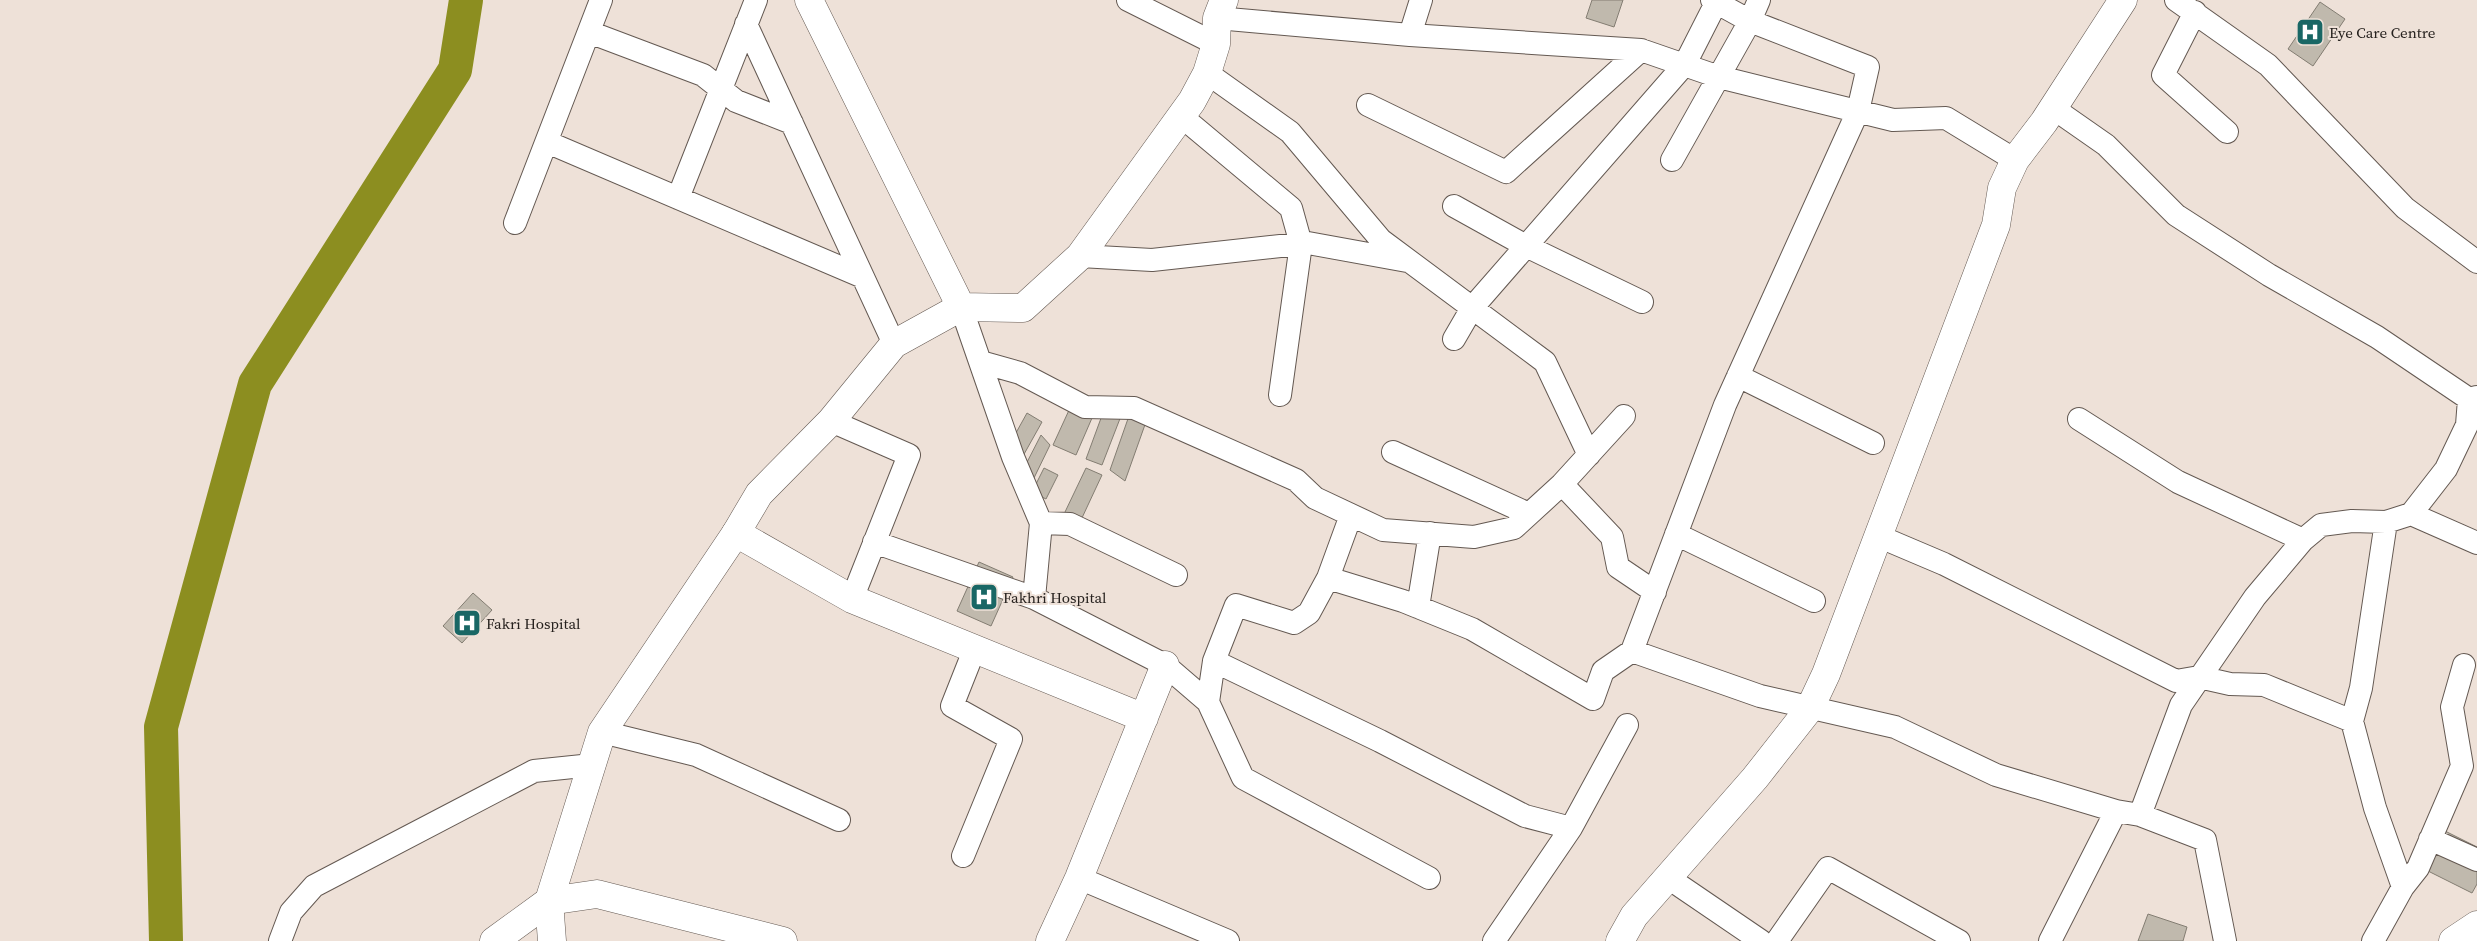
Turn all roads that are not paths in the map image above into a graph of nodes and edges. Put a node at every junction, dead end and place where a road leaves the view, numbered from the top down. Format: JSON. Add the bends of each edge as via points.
{"nodes":[{"id":1,"x":602,"y":0,"type":"edge"},
{"id":2,"x":756,"y":0,"type":"edge"},
{"id":3,"x":809,"y":0,"type":"edge"},
{"id":4,"x":1128,"y":0,"type":"edge"},
{"id":5,"x":1421,"y":0,"type":"edge"},
{"id":6,"x":1759,"y":0,"type":"edge"},
{"id":7,"x":2123,"y":0,"type":"edge"},
{"id":8,"x":2176,"y":0,"type":"edge"},
{"id":9,"x":1714,"y":1,"type":"edge"},
{"id":10,"x":2195,"y":12,"type":"junction"},
{"id":11,"x":1219,"y":21,"type":"edge"},
{"id":12,"x":1750,"y":21,"type":"junction"},
{"id":13,"x":746,"y":24,"type":"junction"},
{"id":14,"x":589,"y":32,"type":"junction"},
{"id":15,"x":1410,"y":35,"type":"junction"},
{"id":16,"x":1641,"y":50,"type":"junction"},
{"id":17,"x":1685,"y":64,"type":"junction"},
{"id":18,"x":1206,"y":73,"type":"junction"},
{"id":19,"x":1719,"y":77,"type":"junction"},
{"id":20,"x":721,"y":89,"type":"junction"},
{"id":21,"x":1368,"y":105,"type":"dead end"},
{"id":22,"x":2053,"y":108,"type":"junction"},
{"id":23,"x":1858,"y":111,"type":"junction"},
{"id":24,"x":1181,"y":116,"type":"junction"},
{"id":25,"x":792,"y":123,"type":"junction"},
{"id":26,"x":2227,"y":132,"type":"dead end"},
{"id":27,"x":547,"y":142,"type":"junction"},
{"id":28,"x":1672,"y":160,"type":"dead end"},
{"id":29,"x":2015,"y":160,"type":"junction"},
{"id":30,"x":678,"y":198,"type":"junction"},
{"id":31,"x":1454,"y":206,"type":"dead end"},
{"id":32,"x":516,"y":223,"type":"dead end"},
{"id":33,"x":1301,"y":244,"type":"junction"},
{"id":34,"x":1526,"y":246,"type":"junction"},
{"id":35,"x":1080,"y":256,"type":"junction"},
{"id":36,"x":1411,"y":262,"type":"junction"},
{"id":37,"x":2477,"y":262,"type":"edge"},
{"id":38,"x":863,"y":276,"type":"junction"},
{"id":39,"x":1642,"y":302,"type":"dead end"},
{"id":40,"x":961,"y":307,"type":"junction"},
{"id":41,"x":1472,"y":308,"type":"junction"},
{"id":42,"x":1454,"y":340,"type":"dead end"},
{"id":43,"x":894,"y":344,"type":"junction"},
{"id":44,"x":981,"y":362,"type":"junction"},
{"id":45,"x":1738,"y":376,"type":"junction"},
{"id":46,"x":1280,"y":395,"type":"dead end"},
{"id":47,"x":2473,"y":398,"type":"edge"},
{"id":48,"x":1624,"y":416,"type":"dead end"},
{"id":49,"x":2079,"y":420,"type":"dead end"},
{"id":50,"x":831,"y":421,"type":"junction"},
{"id":51,"x":1873,"y":443,"type":"dead end"},
{"id":52,"x":1393,"y":452,"type":"dead end"},
{"id":53,"x":1588,"y":455,"type":"junction"},
{"id":54,"x":1562,"y":484,"type":"junction"},
{"id":55,"x":1351,"y":514,"type":"junction"},
{"id":56,"x":1529,"y":514,"type":"junction"},
{"id":57,"x":2411,"y":514,"type":"junction"},
{"id":58,"x":2386,"y":522,"type":"junction"},
{"id":59,"x":1041,"y":523,"type":"junction"},
{"id":60,"x":736,"y":533,"type":"junction"},
{"id":61,"x":1430,"y":533,"type":"junction"},
{"id":62,"x":1676,"y":534,"type":"junction"},
{"id":63,"x":1878,"y":536,"type":"junction"},
{"id":64,"x":2303,"y":540,"type":"junction"},
{"id":65,"x":874,"y":542,"type":"junction"},
{"id":66,"x":2477,"y":543,"type":"edge"},
{"id":67,"x":1176,"y":575,"type":"dead end"},
{"id":68,"x":1328,"y":578,"type":"junction"},
{"id":69,"x":1655,"y":592,"type":"junction"},
{"id":70,"x":1034,"y":598,"type":"junction"},
{"id":71,"x":852,"y":599,"type":"junction"},
{"id":72,"x":1814,"y":601,"type":"dead end"},
{"id":73,"x":1418,"y":607,"type":"junction"},
{"id":74,"x":975,"y":648,"type":"junction"},
{"id":75,"x":1632,"y":651,"type":"junction"},
{"id":76,"x":1214,"y":661,"type":"junction"},
{"id":77,"x":1165,"y":665,"type":"junction"},
{"id":78,"x":2464,"y":665,"type":"dead end"},
{"id":79,"x":2199,"y":677,"type":"junction"},
{"id":80,"x":1208,"y":702,"type":"junction"},
{"id":81,"x":1810,"y":708,"type":"junction"},
{"id":82,"x":1144,"y":718,"type":"junction"},
{"id":83,"x":2352,"y":721,"type":"junction"},
{"id":84,"x":1627,"y":726,"type":"dead end"},
{"id":85,"x":602,"y":732,"type":"junction"},
{"id":86,"x":592,"y":765,"type":"junction"},
{"id":87,"x":2116,"y":811,"type":"junction"},
{"id":88,"x":2140,"y":815,"type":"junction"},
{"id":89,"x":839,"y":820,"type":"dead end"},
{"id":90,"x":1571,"y":828,"type":"junction"},
{"id":91,"x":2430,"y":839,"type":"junction"},
{"id":92,"x":963,"y":856,"type":"dead end"},
{"id":93,"x":2477,"y":860,"type":"edge"},
{"id":94,"x":1668,"y":877,"type":"junction"},
{"id":95,"x":1078,"y":878,"type":"junction"},
{"id":96,"x":1429,"y":878,"type":"dead end"},
{"id":97,"x":2403,"y":887,"type":"junction"},
{"id":98,"x":549,"y":901,"type":"junction"},
{"id":99,"x":2477,"y":925,"type":"edge"},
{"id":100,"x":2230,"y":938,"type":"edge"},
{"id":101,"x":280,"y":941,"type":"edge"},
{"id":102,"x":494,"y":941,"type":"edge"},
{"id":103,"x":552,"y":941,"type":"edge"},
{"id":104,"x":782,"y":941,"type":"edge"},
{"id":105,"x":1050,"y":941,"type":"edge"},
{"id":106,"x":1228,"y":941,"type":"edge"},
{"id":107,"x":1494,"y":941,"type":"edge"},
{"id":108,"x":1620,"y":941,"type":"edge"},
{"id":109,"x":1761,"y":941,"type":"edge"},
{"id":110,"x":1777,"y":941,"type":"edge"},
{"id":111,"x":1959,"y":941,"type":"edge"},
{"id":112,"x":2050,"y":941,"type":"edge"},
{"id":113,"x":2373,"y":941,"type":"edge"},
{"id":114,"x":2453,"y":941,"type":"edge"}],
"edges":[{"from":1,"to":14,"type":"street"},
{"from":2,"to":13,"type":"street"},
{"from":3,"to":40,"type":"street"},
{"from":4,"to":11,"type":"street"},
{"from":5,"to":15,"type":"street"},
{"from":6,"to":12,"type":"street"},
{"from":7,"to":22,"type":"street"},
{"from":8,"to":10,"type":"street"},
{"from":9,"to":12,"type":"street"},
{"from":9,"to":17,"type":"street"},
{"from":10,"to":26,"type":"street","via":[[2162,75]]},
{"from":10,"to":37,"type":"street","via":[[2268,65],[2405,208]]},
{"from":11,"to":15,"type":"street"},
{"from":11,"to":18,"type":"street"},
{"from":12,"to":19,"type":"street"},
{"from":12,"to":23,"type":"street","via":[[1868,67]]},
{"from":13,"to":20,"type":"street"},
{"from":13,"to":25,"type":"street"},
{"from":14,"to":20,"type":"street","via":[[703,75]]},
{"from":14,"to":27,"type":"street"},
{"from":15,"to":16,"type":"street"},
{"from":16,"to":17,"type":"street"},
{"from":16,"to":21,"type":"street","via":[[1506,172]]},
{"from":17,"to":19,"type":"street"},
{"from":17,"to":34,"type":"street"},
{"from":18,"to":24,"type":"street"},
{"from":18,"to":36,"type":"street","via":[[1290,132],[1381,240]]},
{"from":19,"to":23,"type":"street"},
{"from":19,"to":28,"type":"street"},
{"from":20,"to":25,"type":"street","via":[[736,101]]},
{"from":20,"to":30,"type":"street"},
{"from":22,"to":29,"type":"street"},
{"from":22,"to":47,"type":"street","via":[[2106,145],[2176,216]]},
{"from":23,"to":29,"type":"street","via":[[1893,120],[1946,118]]},
{"from":23,"to":45,"type":"street"},
{"from":24,"to":33,"type":"street","via":[[1290,208]]},
{"from":24,"to":35,"type":"street"},
{"from":25,"to":38,"type":"street"},
{"from":27,"to":30,"type":"street"},
{"from":27,"to":32,"type":"street"},
{"from":29,"to":63,"type":"street","via":[[2002,188],[1996,225],[1965,311]]},
{"from":30,"to":38,"type":"street"},
{"from":31,"to":34,"type":"street"},
{"from":33,"to":35,"type":"street","via":[[1152,260]]},
{"from":33,"to":36,"type":"street"},
{"from":33,"to":46,"type":"street"},
{"from":34,"to":39,"type":"street"},
{"from":34,"to":41,"type":"street"},
{"from":35,"to":40,"type":"street","via":[[1023,308]]},
{"from":36,"to":41,"type":"street"},
{"from":38,"to":43,"type":"street"},
{"from":40,"to":43,"type":"street"},
{"from":40,"to":44,"type":"street"},
{"from":41,"to":42,"type":"street"},
{"from":41,"to":53,"type":"street","via":[[1545,362]]},
{"from":43,"to":50,"type":"street"},
{"from":44,"to":55,"type":"street","via":[[1020,372],[1085,407],[1134,408],[1296,480],[1315,498]]},
{"from":44,"to":59,"type":"street","via":[[1013,457]]},
{"from":45,"to":51,"type":"street"},
{"from":45,"to":62,"type":"street"},
{"from":47,"to":57,"type":"street","via":[[2467,425],[2446,469]]},
{"from":48,"to":53,"type":"street"},
{"from":49,"to":64,"type":"street","via":[[2178,482]]},
{"from":50,"to":60,"type":"street","via":[[759,494]]},
{"from":50,"to":65,"type":"street","via":[[909,455]]},
{"from":52,"to":56,"type":"street"},
{"from":53,"to":54,"type":"street"},
{"from":54,"to":56,"type":"street"},
{"from":54,"to":69,"type":"street","via":[[1612,537],[1618,567]]},
{"from":55,"to":61,"type":"street","via":[[1384,530]]},
{"from":55,"to":68,"type":"street"},
{"from":56,"to":61,"type":"street","via":[[1514,528],[1474,536]]},
{"from":57,"to":58,"type":"street"},
{"from":57,"to":66,"type":"street"},
{"from":58,"to":64,"type":"street","via":[[2352,521],[2321,525]]},
{"from":58,"to":83,"type":"street","via":[[2361,688]]},
{"from":59,"to":67,"type":"street","via":[[1070,524]]},
{"from":59,"to":70,"type":"street"},
{"from":60,"to":71,"type":"street"},
{"from":60,"to":85,"type":"street"},
{"from":61,"to":73,"type":"street"},
{"from":62,"to":69,"type":"street"},
{"from":62,"to":72,"type":"street"},
{"from":63,"to":79,"type":"street","via":[[1944,564],[2176,680]]},
{"from":63,"to":81,"type":"street"},
{"from":64,"to":79,"type":"street","via":[[2255,597]]},
{"from":65,"to":70,"type":"street"},
{"from":65,"to":71,"type":"street"},
{"from":68,"to":73,"type":"street"},
{"from":68,"to":76,"type":"street","via":[[1309,613],[1294,624],[1236,605]]},
{"from":69,"to":75,"type":"street"},
{"from":70,"to":77,"type":"street"},
{"from":71,"to":74,"type":"street"},
{"from":73,"to":75,"type":"street","via":[[1472,629],[1593,699],[1603,671]]},
{"from":74,"to":82,"type":"street"},
{"from":74,"to":92,"type":"street","via":[[952,706],[1012,739]]},
{"from":75,"to":81,"type":"street","via":[[1760,696]]},
{"from":76,"to":80,"type":"street"},
{"from":76,"to":90,"type":"street","via":[[1525,816]]},
{"from":77,"to":80,"type":"street"},
{"from":77,"to":82,"type":"street"},
{"from":78,"to":91,"type":"street","via":[[2452,707],[2462,766]]},
{"from":79,"to":83,"type":"street","via":[[2230,684],[2264,685]]},
{"from":79,"to":88,"type":"street","via":[[2181,705]]},
{"from":80,"to":96,"type":"street","via":[[1243,778]]},
{"from":81,"to":87,"type":"street","via":[[1894,727],[1996,775]]},
{"from":81,"to":94,"type":"street","via":[[1755,778]]},
{"from":82,"to":95,"type":"street"},
{"from":83,"to":97,"type":"street","via":[[2374,808]]},
{"from":84,"to":90,"type":"street"},
{"from":85,"to":86,"type":"street"},
{"from":85,"to":89,"type":"street","via":[[696,755]]},
{"from":86,"to":98,"type":"street"},
{"from":86,"to":101,"type":"street","via":[[534,771],[314,886],[291,912]]},
{"from":87,"to":88,"type":"street"},
{"from":87,"to":112,"type":"street"},
{"from":88,"to":100,"type":"street","via":[[2205,840]]},
{"from":90,"to":107,"type":"street"},
{"from":91,"to":93,"type":"street"},
{"from":91,"to":97,"type":"street","via":[[2418,868]]},
{"from":94,"to":108,"type":"street","via":[[1634,916]]},
{"from":94,"to":109,"type":"street"},
{"from":95,"to":105,"type":"street"},
{"from":95,"to":106,"type":"street"},
{"from":97,"to":113,"type":"street"},
{"from":98,"to":102,"type":"street"},
{"from":98,"to":103,"type":"street"},
{"from":98,"to":104,"type":"street","via":[[597,894]]},
{"from":99,"to":114,"type":"street"},
{"from":110,"to":111,"type":"street","via":[[1828,868]]}]}
